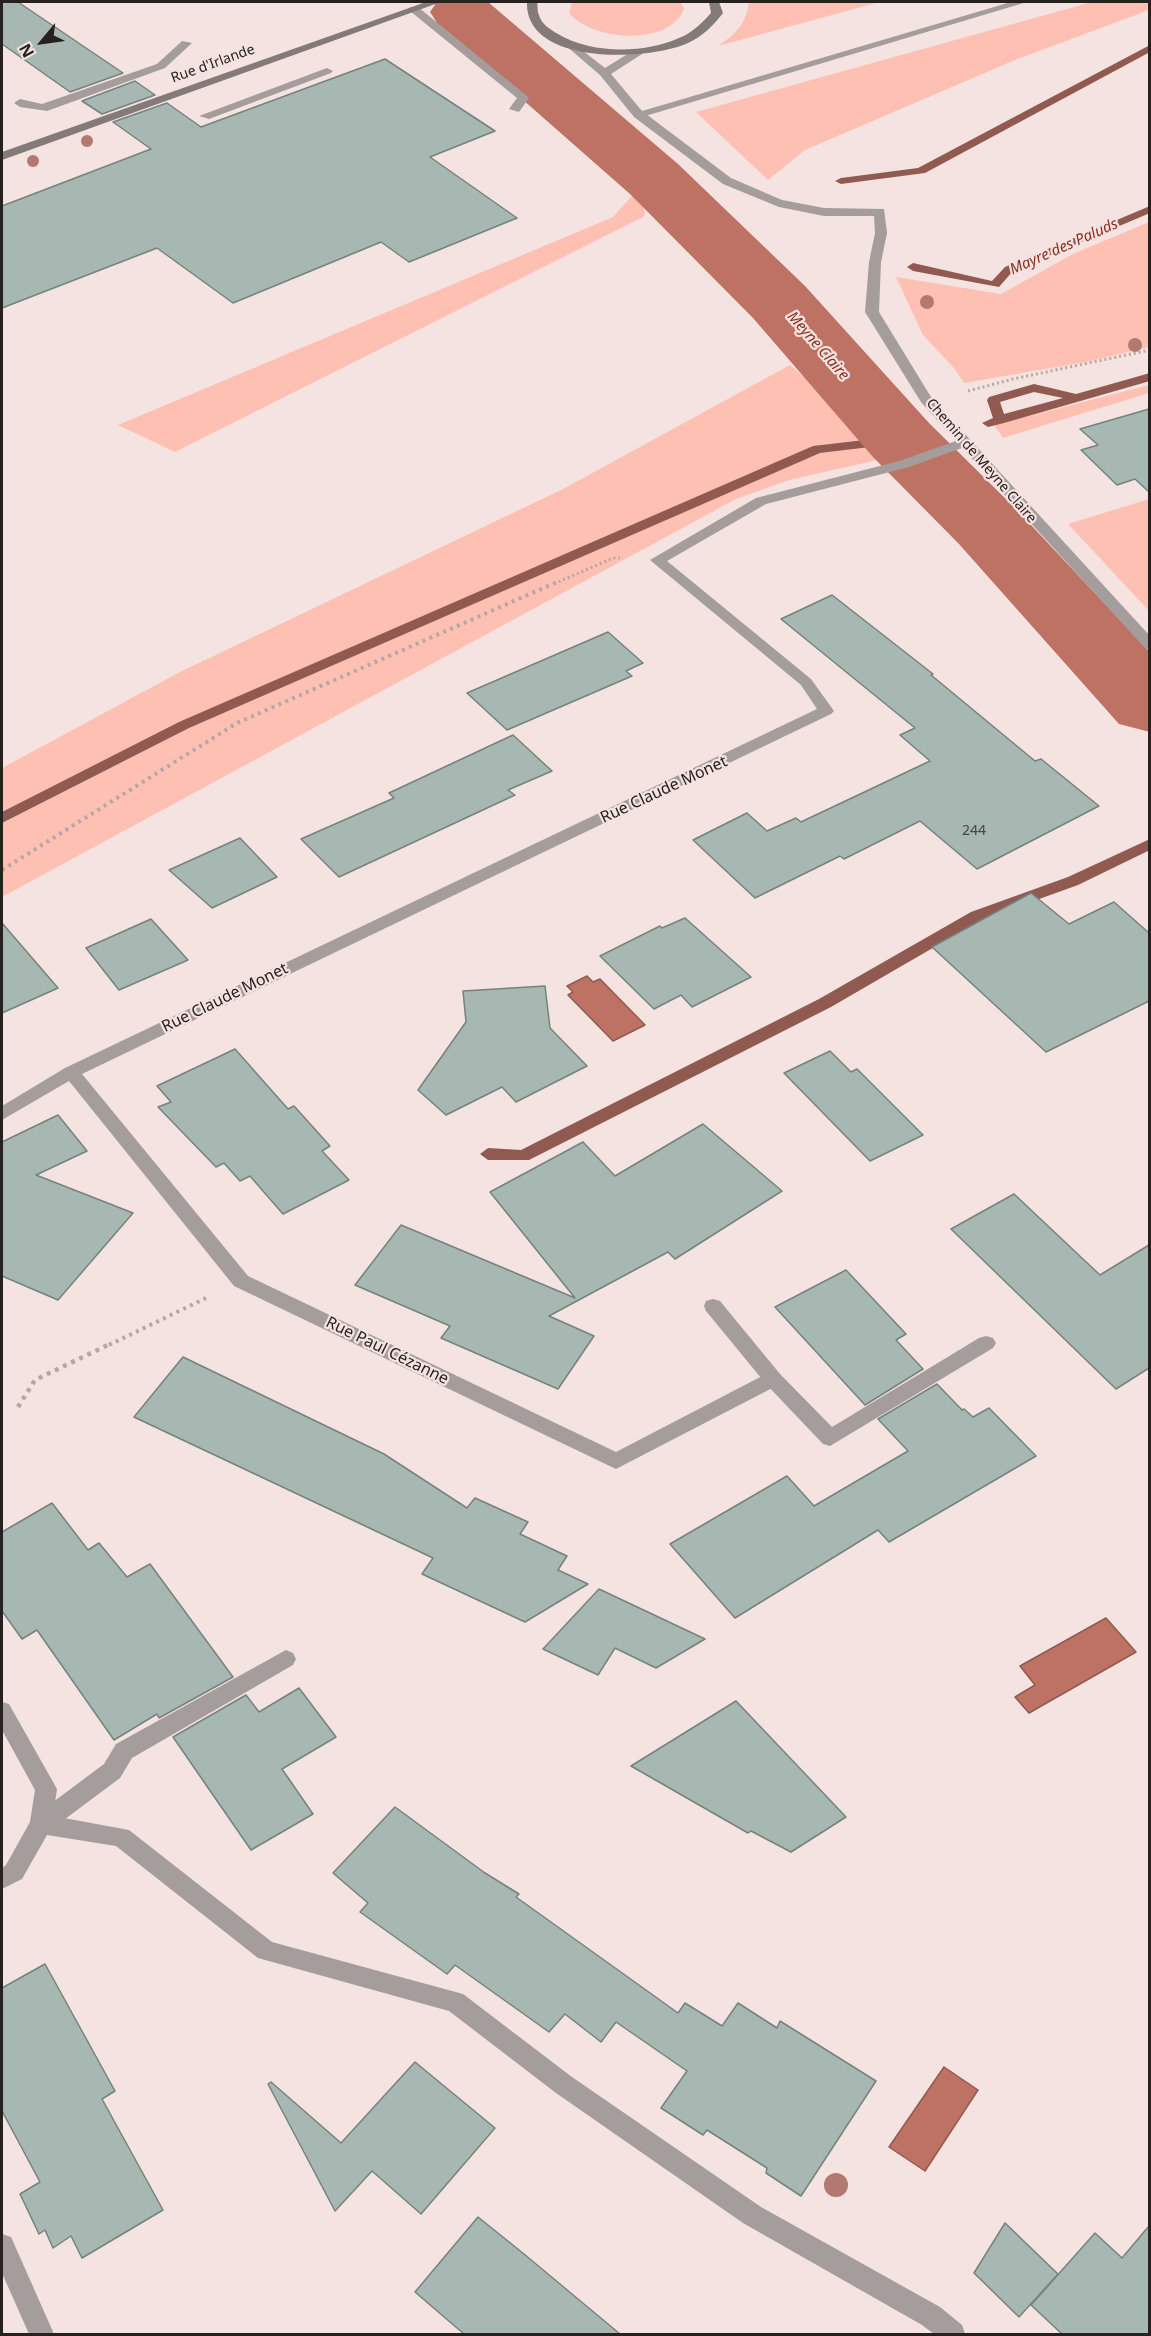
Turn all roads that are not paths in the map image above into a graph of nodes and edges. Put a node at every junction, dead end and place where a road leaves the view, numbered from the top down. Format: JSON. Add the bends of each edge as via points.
{"nodes":[{"id":1,"x":435,"y":2,"type":"edge"},
{"id":2,"x":532,"y":2,"type":"edge"},
{"id":3,"x":714,"y":2,"type":"edge"},
{"id":4,"x":1021,"y":2,"type":"edge"},
{"id":5,"x":414,"y":9,"type":"junction"},
{"id":6,"x":186,"y":43,"type":"dead end"},
{"id":7,"x":569,"y":43,"type":"junction"},
{"id":8,"x":638,"y":51,"type":"junction"},
{"id":9,"x":327,"y":71,"type":"dead end"},
{"id":10,"x":604,"y":74,"type":"junction"},
{"id":11,"x":20,"y":103,"type":"dead end"},
{"id":12,"x":515,"y":109,"type":"dead end"},
{"id":13,"x":638,"y":114,"type":"junction"},
{"id":14,"x":205,"y":116,"type":"dead end"},
{"id":15,"x":2,"y":156,"type":"edge"},
{"id":16,"x":965,"y":443,"type":"junction"},
{"id":17,"x":1149,"y":645,"type":"edge"},
{"id":18,"x":71,"y":1072,"type":"junction"},
{"id":19,"x":2,"y":1114,"type":"edge"},
{"id":20,"x":713,"y":1306,"type":"dead end"},
{"id":21,"x":986,"y":1343,"type":"dead end"},
{"id":22,"x":773,"y":1379,"type":"junction"},
{"id":23,"x":286,"y":1659,"type":"dead end"},
{"id":24,"x":2,"y":1711,"type":"edge"},
{"id":25,"x":41,"y":1824,"type":"junction"},
{"id":26,"x":2,"y":1880,"type":"edge"},
{"id":27,"x":2,"y":2246,"type":"edge"},
{"id":28,"x":42,"y":2334,"type":"edge"},
{"id":29,"x":953,"y":2334,"type":"edge"}],
"edges":[{"from":1,"to":5,"type":"street","name":"Rue d'Irlande"},
{"from":2,"to":7,"type":"street","via":[[532,17],[546,32]]},
{"from":3,"to":8,"type":"street","via":[[717,13],[709,26],[693,38],[668,47]]},
{"from":4,"to":13,"type":"street"},
{"from":5,"to":12,"type":"street","via":[[503,79],[523,99]]},
{"from":5,"to":15,"type":"street","name":"Rue d'Irlande"},
{"from":6,"to":11,"type":"street","via":[[161,66],[43,108]]},
{"from":7,"to":8,"type":"street","via":[[598,50]]},
{"from":7,"to":10,"type":"street"},
{"from":8,"to":10,"type":"street"},
{"from":9,"to":14,"type":"street"},
{"from":10,"to":13,"type":"street"},
{"from":13,"to":16,"type":"street","name":"Chemin de Meyne Claire","via":[[727,181],[779,203],[824,212],[880,212],[872,312],[926,399]]},
{"from":16,"to":17,"type":"street","name":"Chemin de Meyne Claire"},
{"from":16,"to":18,"type":"street","name":"Rue Claude Monet","via":[[904,464],[760,501],[657,560],[806,682],[826,711]]},
{"from":18,"to":19,"type":"street","name":"Rue Claude Monet"},
{"from":18,"to":22,"type":"street","name":"Rue Paul Cézanne","via":[[240,1281],[616,1461]]},
{"from":20,"to":22,"type":"street"},
{"from":21,"to":22,"type":"street","via":[[830,1438]]},
{"from":23,"to":25,"type":"street","via":[[124,1751],[112,1771]]},
{"from":24,"to":25,"type":"street","via":[[46,1789]]},
{"from":25,"to":26,"type":"street","via":[[14,1872]]},
{"from":25,"to":29,"type":"street","via":[[121,1837],[266,1951],[455,2002],[564,2085],[752,2215],[931,2316]]},
{"from":27,"to":28,"type":"street"}]}
